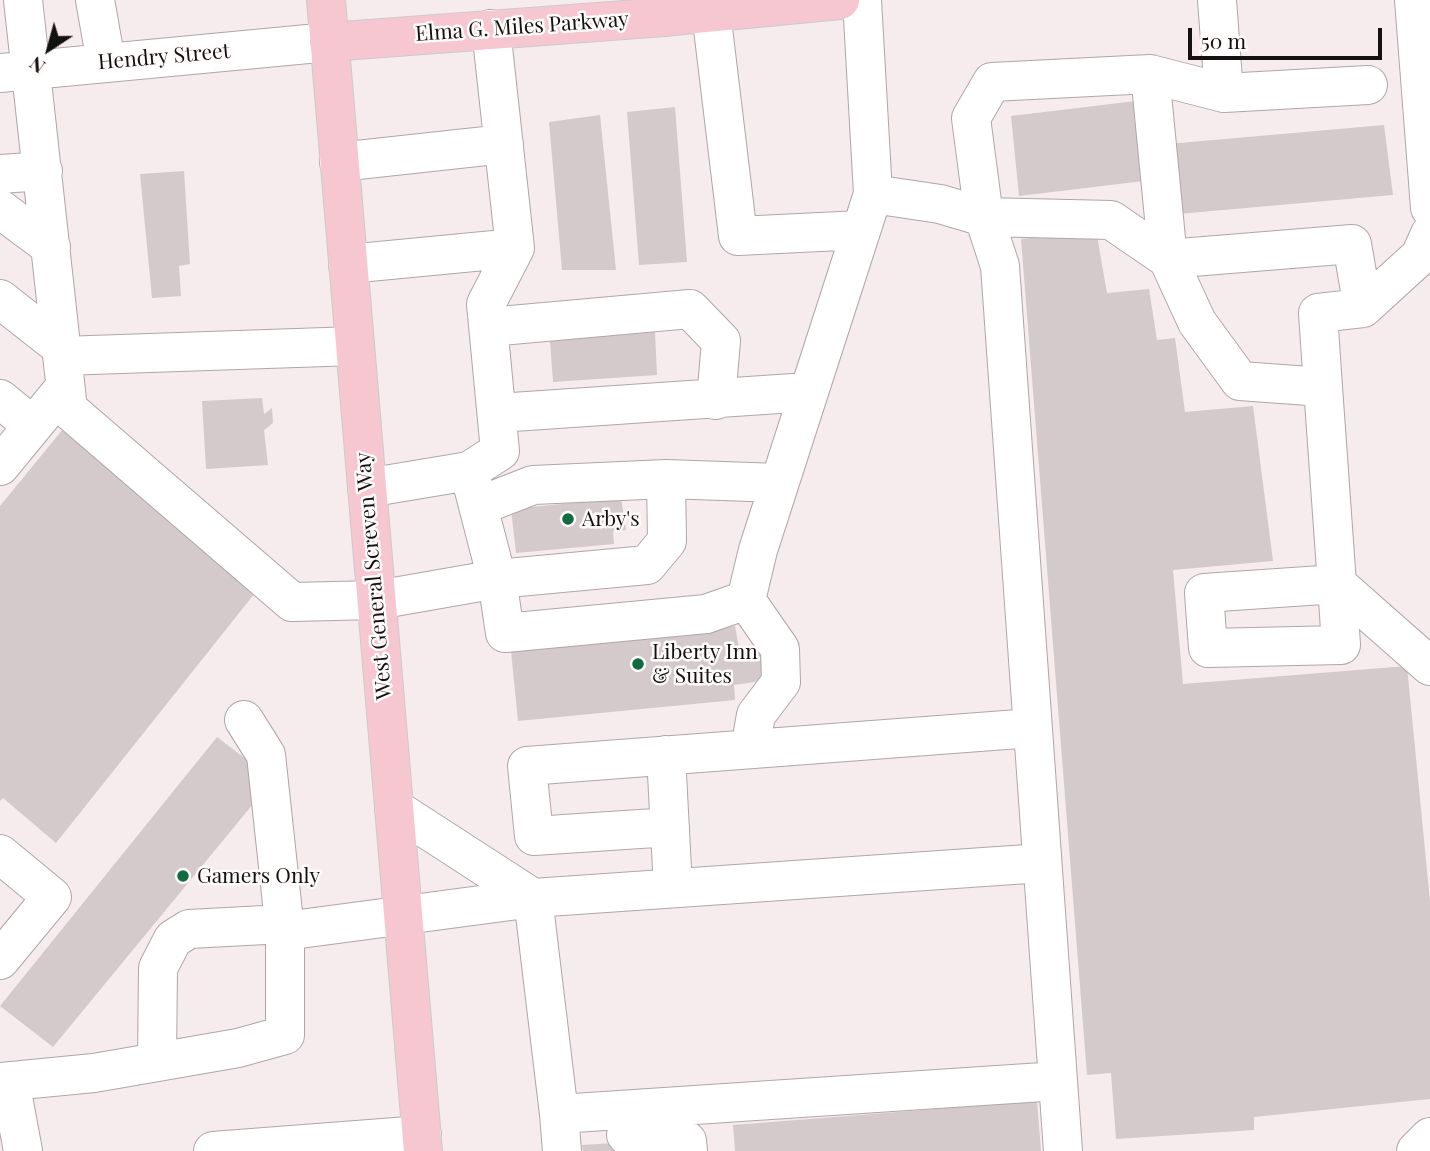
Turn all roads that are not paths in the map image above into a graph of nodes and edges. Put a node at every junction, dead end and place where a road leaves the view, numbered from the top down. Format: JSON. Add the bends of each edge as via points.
{"nodes":[{"id":1,"x":23,"y":0,"type":"edge"},
{"id":2,"x":95,"y":0,"type":"edge"},
{"id":3,"x":326,"y":0,"type":"edge"},
{"id":4,"x":840,"y":0,"type":"edge"},
{"id":5,"x":862,"y":0,"type":"edge"},
{"id":6,"x":1217,"y":0,"type":"edge"},
{"id":7,"x":711,"y":12,"type":"junction"},
{"id":8,"x":1420,"y":16,"type":"edge"},
{"id":9,"x":491,"y":29,"type":"junction"},
{"id":10,"x":329,"y":41,"type":"junction"},
{"id":11,"x":106,"y":62,"type":"junction"},
{"id":12,"x":16,"y":71,"type":"edge"},
{"id":13,"x":1150,"y":74,"type":"junction"},
{"id":14,"x":1368,"y":85,"type":"dead end"},
{"id":15,"x":1224,"y":93,"type":"junction"},
{"id":16,"x":504,"y":144,"type":"junction"},
{"id":17,"x":339,"y":162,"type":"junction"},
{"id":18,"x":43,"y":171,"type":"junction"},
{"id":19,"x":0,"y":174,"type":"edge"},
{"id":20,"x":873,"y":194,"type":"junction"},
{"id":21,"x":1430,"y":208,"type":"edge"},
{"id":22,"x":0,"y":209,"type":"edge"},
{"id":23,"x":984,"y":217,"type":"junction"},
{"id":24,"x":861,"y":230,"type":"junction"},
{"id":25,"x":1428,"y":241,"type":"edge"},
{"id":26,"x":51,"y":247,"type":"junction"},
{"id":27,"x":514,"y":248,"type":"junction"},
{"id":28,"x":1168,"y":259,"type":"junction"},
{"id":29,"x":348,"y":264,"type":"junction"},
{"id":30,"x":0,"y":299,"type":"edge"},
{"id":31,"x":1363,"y":308,"type":"junction"},
{"id":32,"x":489,"y":327,"type":"junction"},
{"id":33,"x":355,"y":346,"type":"junction"},
{"id":34,"x":63,"y":363,"type":"junction"},
{"id":35,"x":1324,"y":387,"type":"junction"},
{"id":36,"x":808,"y":392,"type":"junction"},
{"id":37,"x":0,"y":399,"type":"edge"},
{"id":38,"x":716,"y":400,"type":"junction"},
{"id":39,"x":498,"y":413,"type":"junction"},
{"id":40,"x":33,"y":426,"type":"junction"},
{"id":41,"x":0,"y":466,"type":"edge"},
{"id":42,"x":483,"y":476,"type":"junction"},
{"id":43,"x":666,"y":480,"type":"junction"},
{"id":44,"x":779,"y":483,"type":"junction"},
{"id":45,"x":533,"y":485,"type":"junction"},
{"id":46,"x":367,"y":488,"type":"junction"},
{"id":47,"x":647,"y":565,"type":"junction"},
{"id":48,"x":496,"y":579,"type":"junction"},
{"id":49,"x":377,"y":600,"type":"junction"},
{"id":50,"x":746,"y":600,"type":"junction"},
{"id":51,"x":652,"y":618,"type":"junction"},
{"id":52,"x":1430,"y":666,"type":"edge"},
{"id":53,"x":244,"y":720,"type":"dead end"},
{"id":54,"x":1032,"y":729,"type":"junction"},
{"id":55,"x":750,"y":749,"type":"junction"},
{"id":56,"x":666,"y":755,"type":"junction"},
{"id":57,"x":394,"y":808,"type":"junction"},
{"id":58,"x":670,"y":827,"type":"junction"},
{"id":59,"x":0,"y":854,"type":"edge"},
{"id":60,"x":1042,"y":863,"type":"junction"},
{"id":61,"x":673,"y":888,"type":"junction"},
{"id":62,"x":533,"y":898,"type":"junction"},
{"id":63,"x":403,"y":916,"type":"junction"},
{"id":64,"x":285,"y":927,"type":"junction"},
{"id":65,"x":0,"y":960,"type":"edge"},
{"id":66,"x":157,"y":1062,"type":"junction"},
{"id":67,"x":1058,"y":1081,"type":"junction"},
{"id":68,"x":5,"y":1082,"type":"edge"},
{"id":69,"x":706,"y":1104,"type":"junction"},
{"id":70,"x":561,"y":1135,"type":"edge"},
{"id":71,"x":1430,"y":1137,"type":"edge"},
{"id":72,"x":423,"y":1143,"type":"edge"},
{"id":73,"x":23,"y":1151,"type":"edge"},
{"id":74,"x":214,"y":1151,"type":"edge"},
{"id":75,"x":688,"y":1151,"type":"edge"},
{"id":76,"x":711,"y":1151,"type":"edge"},
{"id":77,"x":1063,"y":1151,"type":"edge"},
{"id":78,"x":1416,"y":1151,"type":"edge"}],
"edges":[{"from":1,"to":12,"type":"street"},
{"from":2,"to":11,"type":"street"},
{"from":3,"to":10,"type":"main road","name":"West General Screven Way"},
{"from":4,"to":7,"type":"main road","name":"Elma G. Miles Parkway"},
{"from":5,"to":20,"type":"street"},
{"from":6,"to":15,"type":"street"},
{"from":7,"to":9,"type":"main road","name":"Elma G. Miles Parkway"},
{"from":7,"to":24,"type":"street","via":[[738,236]]},
{"from":8,"to":21,"type":"street"},
{"from":9,"to":10,"type":"main road","name":"Elma G. Miles Parkway"},
{"from":9,"to":16,"type":"street"},
{"from":10,"to":11,"type":"street","name":"Hendry Street"},
{"from":10,"to":17,"type":"main road","name":"West General Screven Way"},
{"from":11,"to":12,"type":"street","name":"Hendry Street"},
{"from":12,"to":18,"type":"street"},
{"from":13,"to":15,"type":"street"},
{"from":13,"to":23,"type":"street","via":[[992,82],[971,118]]},
{"from":13,"to":28,"type":"street"},
{"from":14,"to":15,"type":"street"},
{"from":16,"to":17,"type":"street"},
{"from":16,"to":27,"type":"street"},
{"from":17,"to":29,"type":"main road","name":"West General Screven Way"},
{"from":18,"to":19,"type":"street"},
{"from":18,"to":26,"type":"street"},
{"from":20,"to":23,"type":"street","via":[[940,204]]},
{"from":20,"to":24,"type":"street"},
{"from":22,"to":26,"type":"street"},
{"from":23,"to":28,"type":"street","via":[[1111,220]]},
{"from":23,"to":54,"type":"street","via":[[1000,266]]},
{"from":24,"to":36,"type":"street"},
{"from":25,"to":31,"type":"street","via":[[1420,256]]},
{"from":26,"to":34,"type":"street"},
{"from":27,"to":29,"type":"street"},
{"from":27,"to":32,"type":"street","via":[[486,304]]},
{"from":28,"to":31,"type":"street","via":[[1352,244]]},
{"from":28,"to":35,"type":"street","via":[[1197,322],[1240,382]]},
{"from":29,"to":33,"type":"main road","name":"West General Screven Way"},
{"from":30,"to":34,"type":"street"},
{"from":31,"to":35,"type":"street","via":[[1318,313]]},
{"from":32,"to":38,"type":"street","via":[[690,309],[721,341]]},
{"from":32,"to":39,"type":"street"},
{"from":33,"to":34,"type":"street"},
{"from":33,"to":46,"type":"main road","name":"West General Screven Way"},
{"from":34,"to":40,"type":"street"},
{"from":34,"to":49,"type":"street","via":[[68,409],[292,602]]},
{"from":35,"to":52,"type":"street","via":[[1337,584]]},
{"from":36,"to":38,"type":"street"},
{"from":36,"to":44,"type":"street"},
{"from":37,"to":40,"type":"street"},
{"from":38,"to":39,"type":"street"},
{"from":39,"to":42,"type":"street"},
{"from":40,"to":41,"type":"street"},
{"from":42,"to":45,"type":"street"},
{"from":42,"to":45,"type":"street"},
{"from":42,"to":46,"type":"street"},
{"from":42,"to":48,"type":"street"},
{"from":43,"to":44,"type":"street"},
{"from":43,"to":45,"type":"street"},
{"from":43,"to":47,"type":"street","via":[[667,541]]},
{"from":44,"to":50,"type":"street"},
{"from":46,"to":49,"type":"main road","name":"West General Screven Way"},
{"from":47,"to":48,"type":"street"},
{"from":47,"to":51,"type":"street"},
{"from":48,"to":49,"type":"street"},
{"from":48,"to":51,"type":"street","via":[[505,633]]},
{"from":49,"to":57,"type":"main road","name":"West General Screven Way"},
{"from":50,"to":51,"type":"street","via":[[706,614]]},
{"from":50,"to":55,"type":"street","via":[[780,649],[781,682],[756,715]]},
{"from":53,"to":64,"type":"street","via":[[266,755]]},
{"from":54,"to":55,"type":"street"},
{"from":54,"to":60,"type":"street"},
{"from":55,"to":56,"type":"street"},
{"from":56,"to":58,"type":"street"},
{"from":56,"to":58,"type":"street","via":[[527,766],[534,836]]},
{"from":57,"to":62,"type":"street"},
{"from":57,"to":63,"type":"main road","name":"West General Screven Way"},
{"from":58,"to":61,"type":"street"},
{"from":59,"to":65,"type":"street","via":[[52,897]]},
{"from":60,"to":61,"type":"street"},
{"from":60,"to":67,"type":"street"},
{"from":61,"to":62,"type":"street"},
{"from":62,"to":63,"type":"street"},
{"from":62,"to":70,"type":"street"},
{"from":63,"to":64,"type":"street"},
{"from":63,"to":72,"type":"main road","name":"West General Screven Way"},
{"from":64,"to":66,"type":"street","via":[[285,1035]]},
{"from":64,"to":66,"type":"street","via":[[189,929],[173,939],[158,968]]},
{"from":66,"to":68,"type":"street"},
{"from":67,"to":69,"type":"street"},
{"from":67,"to":77,"type":"street"},
{"from":68,"to":73,"type":"street"},
{"from":69,"to":70,"type":"street"},
{"from":69,"to":76,"type":"street"},
{"from":70,"to":75,"type":"street","via":[[675,1132],[687,1141]]},
{"from":71,"to":78,"type":"street"},
{"from":72,"to":74,"type":"street"}]}
